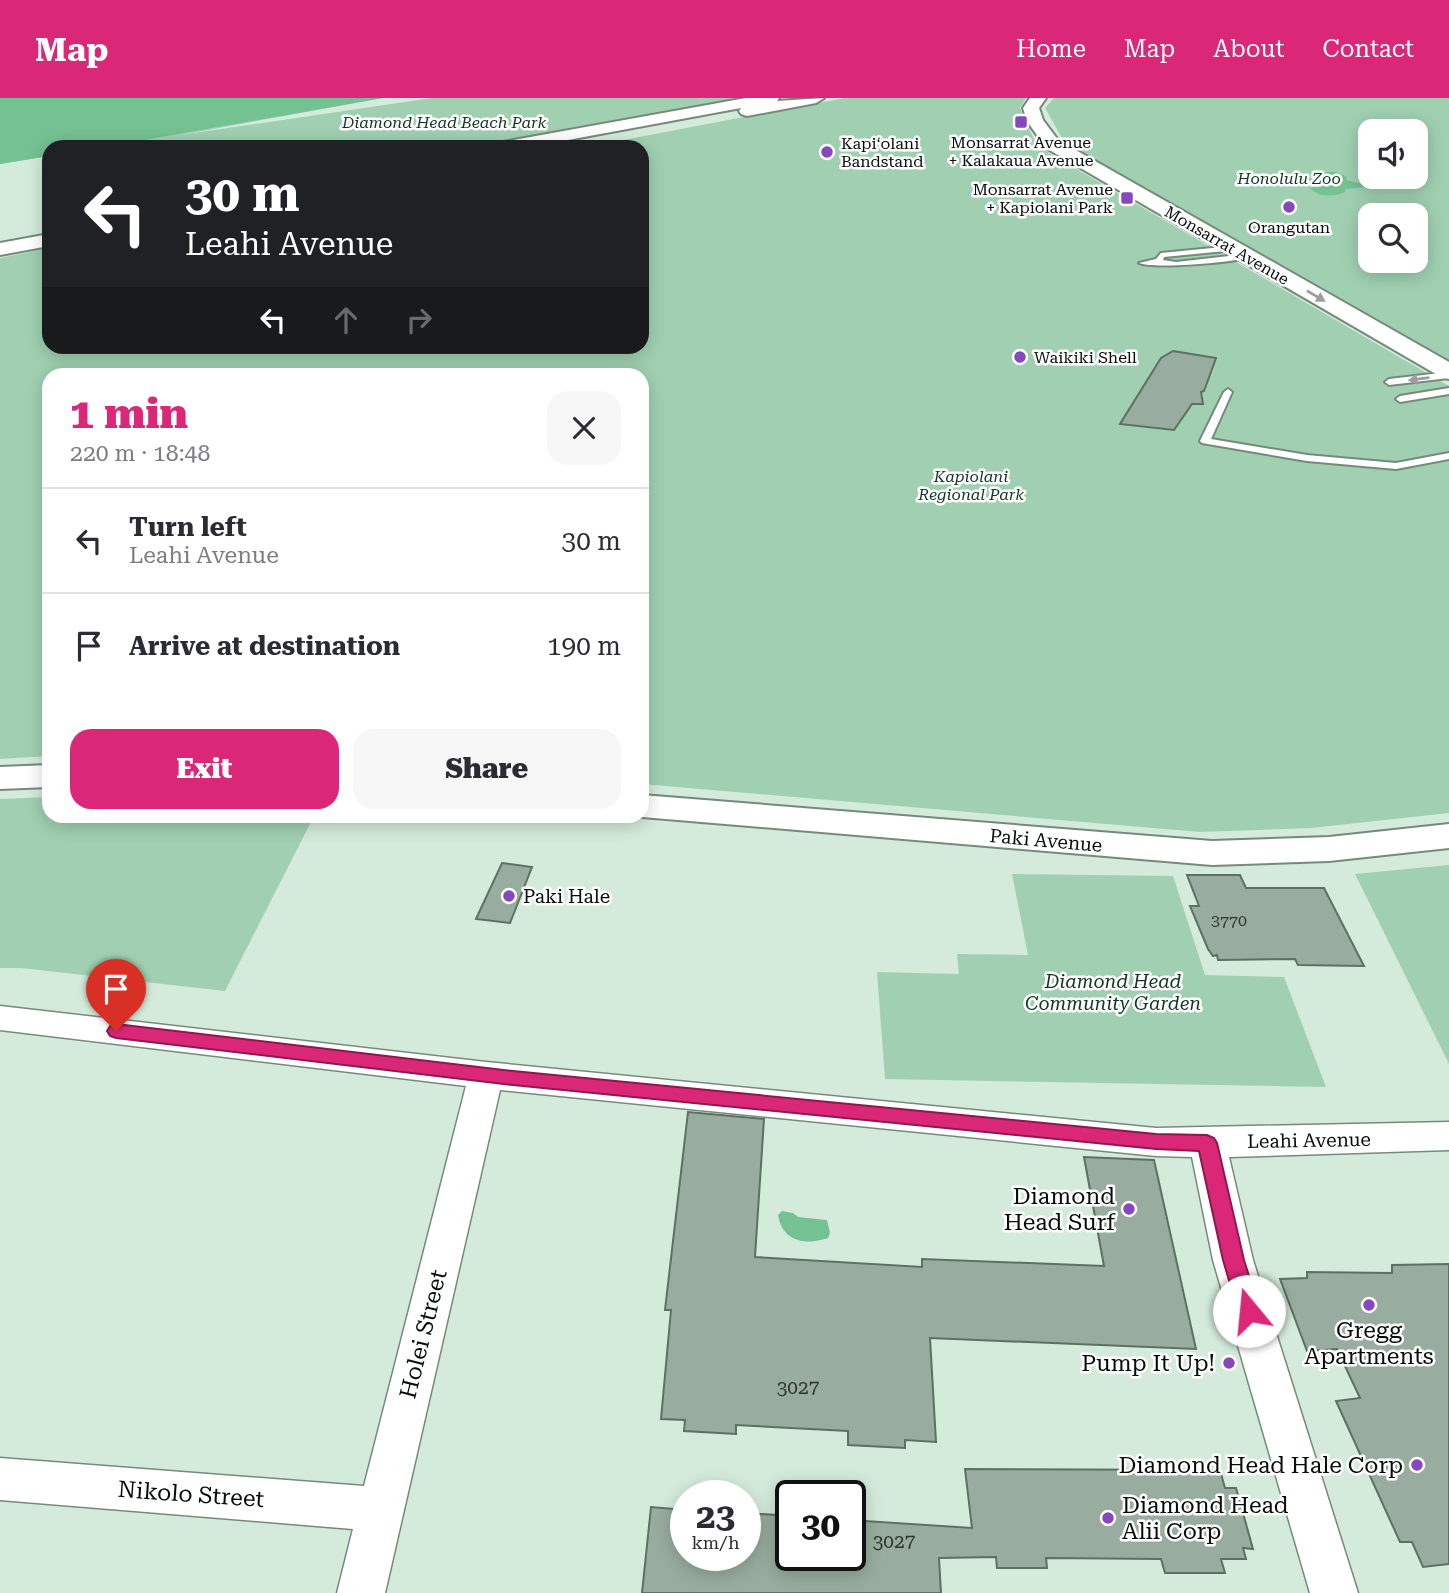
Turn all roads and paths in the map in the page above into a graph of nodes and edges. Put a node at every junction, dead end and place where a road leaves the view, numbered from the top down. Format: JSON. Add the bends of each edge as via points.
{"nodes":[{"id":1,"x":771,"y":98,"type":"edge"},
{"id":2,"x":816,"y":98,"type":"edge"},
{"id":3,"x":1038,"y":98,"type":"edge"},
{"id":4,"x":792,"y":100,"type":"edge"},
{"id":5,"x":541,"y":140,"type":"edge"},
{"id":6,"x":584,"y":140,"type":"edge"},
{"id":7,"x":42,"y":231,"type":"edge"},
{"id":8,"x":0,"y":239,"type":"edge"},
{"id":9,"x":42,"y":241,"type":"edge"},
{"id":10,"x":0,"y":249,"type":"edge"},
{"id":11,"x":1240,"y":252,"type":"junction"},
{"id":12,"x":1158,"y":261,"type":"junction"},
{"id":13,"x":1143,"y":263,"type":"dead end"},
{"id":14,"x":1449,"y":374,"type":"edge"},
{"id":15,"x":1389,"y":382,"type":"dead end"},
{"id":16,"x":1449,"y":391,"type":"edge"},
{"id":17,"x":1228,"y":392,"type":"dead end"},
{"id":18,"x":1401,"y":399,"type":"dead end"},
{"id":19,"x":1449,"y":456,"type":"edge"},
{"id":20,"x":42,"y":776,"type":"edge"},
{"id":21,"x":0,"y":778,"type":"edge"},
{"id":22,"x":649,"y":807,"type":"edge"},
{"id":23,"x":1449,"y":836,"type":"edge"},
{"id":24,"x":0,"y":1018,"type":"edge"},
{"id":25,"x":486,"y":1075,"type":"junction"},
{"id":26,"x":1449,"y":1136,"type":"edge"},
{"id":27,"x":1207,"y":1143,"type":"junction"},
{"id":28,"x":0,"y":1479,"type":"edge"},
{"id":29,"x":382,"y":1509,"type":"junction"},
{"id":30,"x":361,"y":1593,"type":"edge"},
{"id":31,"x":1334,"y":1593,"type":"edge"}],
"edges":[{"from":1,"to":5,"type":"street"},
{"from":2,"to":4,"type":"street"},
{"from":3,"to":11,"type":"street","name":"Monsarrat Avenue","via":[[1031,108],[1052,144]]},
{"from":4,"to":6,"type":"street"},
{"from":7,"to":8,"type":"street"},
{"from":9,"to":10,"type":"street"},
{"from":11,"to":12,"type":"lane","via":[[1177,264]]},
{"from":11,"to":12,"type":"lane","via":[[1161,255]]},
{"from":11,"to":14,"type":"street","name":"Monsarrat Avenue","one_way":true},
{"from":12,"to":13,"type":"lane"},
{"from":14,"to":15,"type":"lane","one_way":true},
{"from":16,"to":18,"type":"lane"},
{"from":17,"to":19,"type":"lane","via":[[1205,441],[1307,458],[1396,466]]},
{"from":20,"to":21,"type":"street"},
{"from":22,"to":23,"type":"street","name":"Paki Avenue","via":[[1212,853],[1329,849]]},
{"from":24,"to":25,"type":"street","name":"Leahi Avenue"},
{"from":25,"to":27,"type":"street","name":"Leahi Avenue","via":[[1156,1142]]},
{"from":25,"to":29,"type":"street","name":"Holei Street"},
{"from":26,"to":27,"type":"street","name":"Leahi Avenue"},
{"from":27,"to":31,"type":"street","via":[[1233,1260]]},
{"from":28,"to":29,"type":"street","name":"Nikolo Street"},
{"from":29,"to":30,"type":"street","name":"Holei Street"}]}
